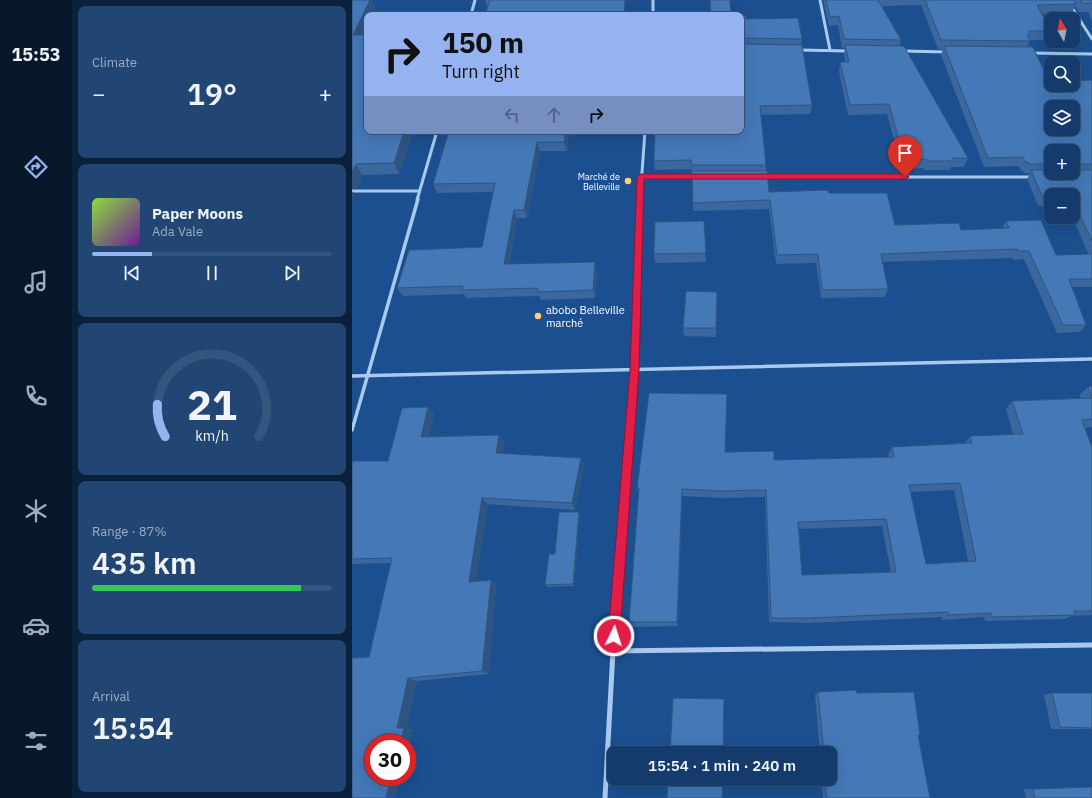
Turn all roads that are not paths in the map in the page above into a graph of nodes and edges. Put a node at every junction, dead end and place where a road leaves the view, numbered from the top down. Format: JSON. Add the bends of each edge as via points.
{"nodes":[{"id":1,"x":475,"y":0,"type":"edge"},
{"id":2,"x":653,"y":0,"type":"edge"},
{"id":3,"x":820,"y":0,"type":"edge"},
{"id":4,"x":1067,"y":0,"type":"edge"},
{"id":5,"x":472,"y":12,"type":"edge"},
{"id":6,"x":653,"y":12,"type":"edge"},
{"id":7,"x":1092,"y":39,"type":"edge"},
{"id":8,"x":793,"y":50,"type":"edge"},
{"id":9,"x":830,"y":50,"type":"junction"},
{"id":10,"x":854,"y":51,"type":"edge"},
{"id":11,"x":902,"y":51,"type":"edge"},
{"id":12,"x":949,"y":52,"type":"edge"},
{"id":13,"x":1029,"y":53,"type":"edge"},
{"id":14,"x":1092,"y":54,"type":"edge"},
{"id":15,"x":436,"y":134,"type":"edge"},
{"id":16,"x":645,"y":134,"type":"edge"},
{"id":17,"x":1037,"y":176,"type":"edge"},
{"id":18,"x":641,"y":177,"type":"junction"},
{"id":19,"x":704,"y":177,"type":"edge"},
{"id":20,"x":760,"y":177,"type":"edge"},
{"id":21,"x":419,"y":191,"type":"junction"},
{"id":22,"x":352,"y":192,"type":"edge"},
{"id":23,"x":1092,"y":360,"type":"edge"},
{"id":24,"x":634,"y":370,"type":"junction"},
{"id":25,"x":352,"y":376,"type":"edge"},
{"id":26,"x":368,"y":376,"type":"junction"},
{"id":27,"x":352,"y":430,"type":"edge"},
{"id":28,"x":1092,"y":645,"type":"edge"},
{"id":29,"x":613,"y":651,"type":"junction"},
{"id":30,"x":605,"y":798,"type":"edge"}],
"edges":[{"from":1,"to":5,"type":"street"},
{"from":2,"to":6,"type":"street"},
{"from":3,"to":9,"type":"street"},
{"from":4,"to":7,"type":"street"},
{"from":8,"to":9,"type":"street"},
{"from":9,"to":10,"type":"street"},
{"from":11,"to":12,"type":"street"},
{"from":13,"to":14,"type":"street"},
{"from":15,"to":21,"type":"street"},
{"from":16,"to":18,"type":"street"},
{"from":17,"to":20,"type":"street"},
{"from":18,"to":19,"type":"street"},
{"from":18,"to":24,"type":"street"},
{"from":21,"to":22,"type":"street"},
{"from":21,"to":26,"type":"street"},
{"from":23,"to":24,"type":"street"},
{"from":24,"to":26,"type":"street"},
{"from":24,"to":29,"type":"street"},
{"from":25,"to":26,"type":"street"},
{"from":26,"to":27,"type":"street"},
{"from":28,"to":29,"type":"street"},
{"from":29,"to":30,"type":"street"}]}
